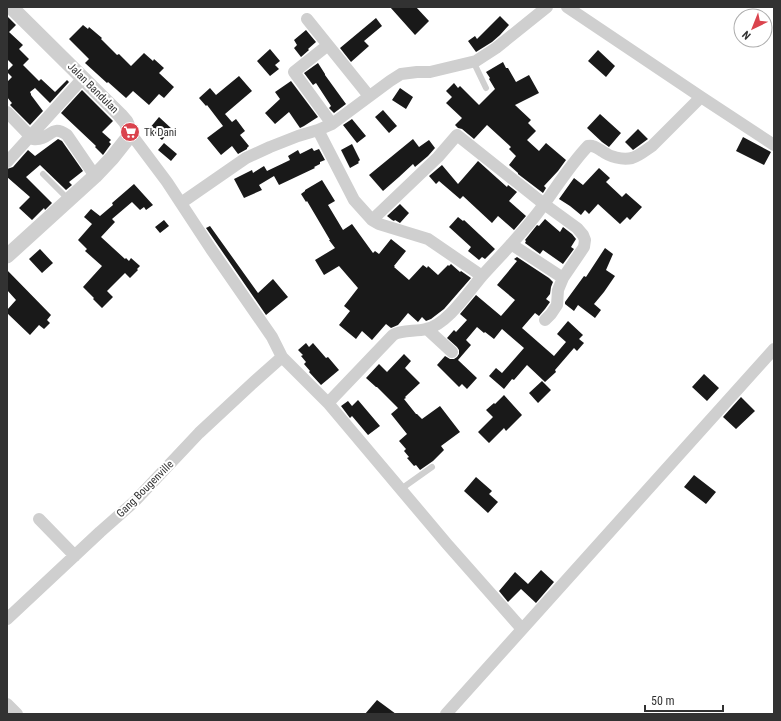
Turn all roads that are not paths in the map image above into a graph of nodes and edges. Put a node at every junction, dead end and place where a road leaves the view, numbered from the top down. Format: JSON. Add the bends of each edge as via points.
{"nodes":[{"id":1,"x":11,"y":7,"type":"edge"},
{"id":2,"x":547,"y":7,"type":"edge"},
{"id":3,"x":568,"y":7,"type":"edge"},
{"id":4,"x":307,"y":19,"type":"dead end"},
{"id":5,"x":328,"y":45,"type":"junction"},
{"id":6,"x":473,"y":61,"type":"junction"},
{"id":7,"x":83,"y":78,"type":"junction"},
{"id":8,"x":486,"y":88,"type":"dead end"},
{"id":9,"x":369,"y":96,"type":"junction"},
{"id":10,"x":701,"y":97,"type":"junction"},
{"id":11,"x":7,"y":112,"type":"edge"},
{"id":12,"x":332,"y":124,"type":"junction"},
{"id":13,"x":318,"y":130,"type":"junction"},
{"id":14,"x":131,"y":134,"type":"junction"},
{"id":15,"x":30,"y":136,"type":"junction"},
{"id":16,"x":774,"y":145,"type":"edge"},
{"id":17,"x":7,"y":162,"type":"edge"},
{"id":18,"x":43,"y":174,"type":"dead end"},
{"id":19,"x":95,"y":176,"type":"junction"},
{"id":20,"x":69,"y":200,"type":"junction"},
{"id":21,"x":181,"y":203,"type":"junction"},
{"id":22,"x":544,"y":204,"type":"junction"},
{"id":23,"x":372,"y":220,"type":"junction"},
{"id":24,"x":511,"y":244,"type":"junction"},
{"id":25,"x":7,"y":256,"type":"edge"},
{"id":26,"x":482,"y":276,"type":"junction"},
{"id":27,"x":563,"y":278,"type":"junction"},
{"id":28,"x":545,"y":320,"type":"dead end"},
{"id":29,"x":427,"y":329,"type":"junction"},
{"id":30,"x":774,"y":350,"type":"edge"},
{"id":31,"x":452,"y":352,"type":"dead end"},
{"id":32,"x":282,"y":357,"type":"junction"},
{"id":33,"x":328,"y":403,"type":"junction"},
{"id":34,"x":432,"y":467,"type":"dead end"},
{"id":35,"x":401,"y":489,"type":"junction"},
{"id":36,"x":39,"y":519,"type":"dead end"},
{"id":37,"x":75,"y":556,"type":"junction"},
{"id":38,"x":7,"y":619,"type":"edge"},
{"id":39,"x":522,"y":629,"type":"junction"},
{"id":40,"x":7,"y":704,"type":"edge"},
{"id":41,"x":17,"y":714,"type":"edge"},
{"id":42,"x":446,"y":714,"type":"edge"}],
"edges":[{"from":1,"to":7,"type":"street","name":"Jalan Bandulan"},
{"from":2,"to":6,"type":"street","via":[[496,48]]},
{"from":3,"to":10,"type":"street"},
{"from":4,"to":5,"type":"street"},
{"from":5,"to":9,"type":"street"},
{"from":5,"to":12,"type":"street","via":[[294,72]]},
{"from":6,"to":8,"type":"lane"},
{"from":6,"to":9,"type":"street","via":[[430,72],[401,74]]},
{"from":7,"to":14,"type":"street","name":"Jalan Bandulan","via":[[126,122]]},
{"from":7,"to":15,"type":"street"},
{"from":9,"to":12,"type":"street"},
{"from":10,"to":16,"type":"street"},
{"from":10,"to":22,"type":"street","via":[[652,146],[633,158],[619,158],[594,146],[588,146],[568,169]]},
{"from":11,"to":15,"type":"street"},
{"from":12,"to":13,"type":"street"},
{"from":13,"to":21,"type":"street","via":[[246,158]]},
{"from":13,"to":23,"type":"street","via":[[354,200]]},
{"from":14,"to":19,"type":"street"},
{"from":14,"to":21,"type":"street"},
{"from":15,"to":17,"type":"street"},
{"from":15,"to":19,"type":"street","via":[[38,140],[60,130],[67,135]]},
{"from":18,"to":20,"type":"lane"},
{"from":19,"to":20,"type":"street"},
{"from":20,"to":25,"type":"street"},
{"from":21,"to":32,"type":"street","via":[[272,337]]},
{"from":22,"to":23,"type":"street","via":[[457,135],[438,157]]},
{"from":22,"to":24,"type":"street"},
{"from":22,"to":27,"type":"street","via":[[577,228],[585,240],[584,246]]},
{"from":23,"to":26,"type":"street","via":[[428,239]]},
{"from":24,"to":26,"type":"street"},
{"from":24,"to":27,"type":"street"},
{"from":26,"to":29,"type":"street","via":[[452,313],[438,325]]},
{"from":27,"to":28,"type":"street","via":[[558,290],[557,305]]},
{"from":29,"to":31,"type":"street"},
{"from":29,"to":33,"type":"street","via":[[397,332]]},
{"from":30,"to":39,"type":"street"},
{"from":32,"to":33,"type":"street"},
{"from":32,"to":37,"type":"street","name":"Gang Bougenville","via":[[199,433],[134,502]]},
{"from":33,"to":35,"type":"street"},
{"from":34,"to":35,"type":"lane"},
{"from":35,"to":39,"type":"street"},
{"from":36,"to":37,"type":"street"},
{"from":37,"to":38,"type":"street","name":"Gang Bougenville"},
{"from":39,"to":42,"type":"street"},
{"from":40,"to":41,"type":"street"}]}
